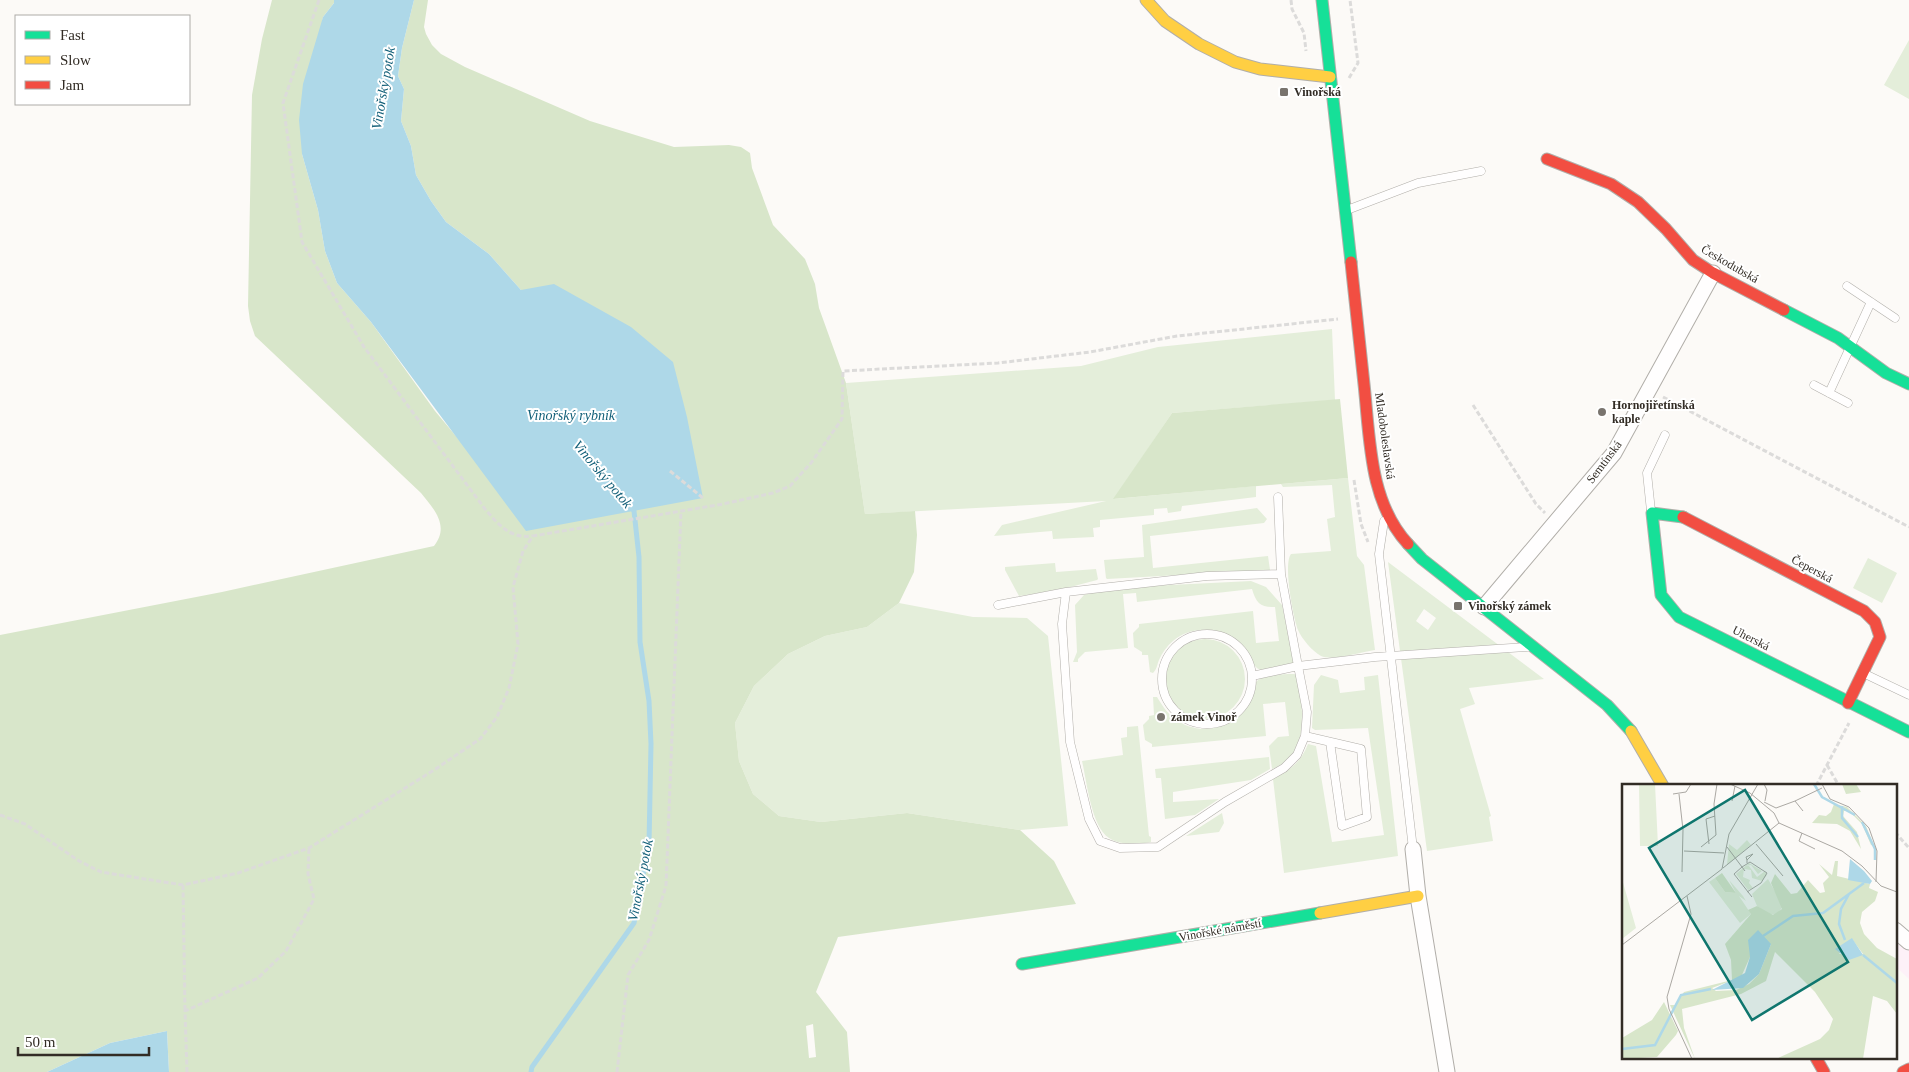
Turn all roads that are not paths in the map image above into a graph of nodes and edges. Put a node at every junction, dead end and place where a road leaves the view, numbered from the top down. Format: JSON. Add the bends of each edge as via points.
{"nodes":[{"id":1,"x":1146,"y":0,"type":"edge"},
{"id":2,"x":1322,"y":0,"type":"edge"},
{"id":3,"x":1330,"y":77,"type":"junction"},
{"id":4,"x":1547,"y":159,"type":"dead end"},
{"id":5,"x":1481,"y":171,"type":"dead end"},
{"id":6,"x":1345,"y":210,"type":"junction"},
{"id":7,"x":1713,"y":273,"type":"junction"},
{"id":8,"x":1847,"y":286,"type":"dead end"},
{"id":9,"x":1871,"y":302,"type":"junction"},
{"id":10,"x":1895,"y":318,"type":"dead end"},
{"id":11,"x":1850,"y":347,"type":"junction"},
{"id":12,"x":1909,"y":384,"type":"edge"},
{"id":13,"x":1814,"y":385,"type":"dead end"},
{"id":14,"x":1830,"y":393,"type":"junction"},
{"id":15,"x":1848,"y":403,"type":"dead end"},
{"id":16,"x":1665,"y":435,"type":"dead end"},
{"id":17,"x":1278,"y":497,"type":"dead end"},
{"id":18,"x":1386,"y":512,"type":"junction"},
{"id":19,"x":1652,"y":514,"type":"junction"},
{"id":20,"x":1281,"y":574,"type":"junction"},
{"id":21,"x":1066,"y":592,"type":"junction"},
{"id":22,"x":998,"y":605,"type":"dead end"},
{"id":23,"x":1484,"y":607,"type":"junction"},
{"id":24,"x":1533,"y":647,"type":"junction"},
{"id":25,"x":1392,"y":657,"type":"junction"},
{"id":26,"x":1298,"y":666,"type":"junction"},
{"id":27,"x":1863,"y":673,"type":"junction"},
{"id":28,"x":1252,"y":676,"type":"junction"},
{"id":29,"x":1909,"y":695,"type":"edge"},
{"id":30,"x":1853,"y":705,"type":"junction"},
{"id":31,"x":1909,"y":732,"type":"edge"},
{"id":32,"x":1305,"y":736,"type":"junction"},
{"id":33,"x":1330,"y":742,"type":"junction"},
{"id":34,"x":1662,"y":784,"type":"edge"},
{"id":35,"x":1413,"y":849,"type":"joint"},
{"id":36,"x":1418,"y":896,"type":"junction"},
{"id":37,"x":1896,"y":931,"type":"edge"},
{"id":38,"x":1909,"y":942,"type":"edge"},
{"id":39,"x":1022,"y":964,"type":"dead end"},
{"id":40,"x":1817,"y":1060,"type":"edge"},
{"id":41,"x":1909,"y":1069,"type":"edge"},
{"id":42,"x":1447,"y":1072,"type":"edge"},
{"id":43,"x":1824,"y":1072,"type":"edge"},
{"id":44,"x":1903,"y":1072,"type":"edge"}],
"edges":[{"from":1,"to":3,"type":"street","via":[[1165,21],[1204,47],[1235,62],[1260,69]]},
{"from":2,"to":3,"type":"street","name":"Mladoboleslavská"},
{"from":3,"to":6,"type":"street","name":"Mladoboleslavská"},
{"from":4,"to":7,"type":"street","name":"Českodubská","via":[[1611,184],[1638,202],[1693,260]]},
{"from":5,"to":6,"type":"lane","via":[[1418,183]]},
{"from":6,"to":18,"type":"street","name":"Mladoboleslavská","via":[[1374,474]]},
{"from":7,"to":11,"type":"street","name":"Českodubská"},
{"from":7,"to":23,"type":"street","name":"Semtínská","via":[[1614,453]]},
{"from":8,"to":9,"type":"lane"},
{"from":9,"to":10,"type":"lane"},
{"from":9,"to":11,"type":"lane"},
{"from":11,"to":12,"type":"street","name":"Českodubská","via":[[1886,373]]},
{"from":11,"to":14,"type":"lane"},
{"from":13,"to":14,"type":"lane"},
{"from":14,"to":15,"type":"lane"},
{"from":16,"to":19,"type":"lane","via":[[1647,473]]},
{"from":17,"to":20,"type":"lane"},
{"from":18,"to":23,"type":"street","name":"Mladoboleslavská","via":[[1396,531],[1422,559]]},
{"from":18,"to":25,"type":"lane","via":[[1379,554]]},
{"from":19,"to":27,"type":"street","name":"Čeperská","via":[[1681,516],[1864,612],[1875,622],[1880,636]]},
{"from":19,"to":30,"type":"street","name":"Uherská","via":[[1661,595],[1679,617]]},
{"from":20,"to":21,"type":"lane","via":[[1206,576]]},
{"from":20,"to":26,"type":"lane"},
{"from":21,"to":22,"type":"lane"},
{"from":21,"to":32,"type":"lane","via":[[1062,624],[1070,742],[1089,819],[1100,841],[1120,848],[1158,848],[1225,802],[1284,768],[1297,755]]},
{"from":23,"to":24,"type":"street","name":"Mladoboleslavská"},
{"from":24,"to":25,"type":"lane"},
{"from":24,"to":34,"type":"street","name":"Mladoboleslavská","via":[[1607,705],[1629,728]]},
{"from":25,"to":26,"type":"lane"},
{"from":25,"to":35,"type":"lane"},
{"from":26,"to":28,"type":"lane"},
{"from":26,"to":32,"type":"lane","via":[[1307,712]]},
{"from":27,"to":29,"type":"lane"},
{"from":27,"to":30,"type":"street","name":"Čeperská"},
{"from":28,"to":28,"type":"lane","via":[[1245,656],[1230,640],[1203,634],[1189,638],[1172,651],[1163,670],[1162,685],[1166,700],[1176,712],[1203,724],[1232,716],[1244,705]]},
{"from":30,"to":31,"type":"street","name":"Uherská"},
{"from":32,"to":33,"type":"lane"},
{"from":33,"to":33,"type":"lane","via":[[1361,749],[1367,817],[1342,826]]},
{"from":35,"to":36,"type":"street"},
{"from":36,"to":39,"type":"street","name":"Vinořské náměstí"},
{"from":36,"to":42,"type":"street"},
{"from":37,"to":38,"type":"street"},
{"from":40,"to":43,"type":"street"},
{"from":41,"to":44,"type":"street"}]}
